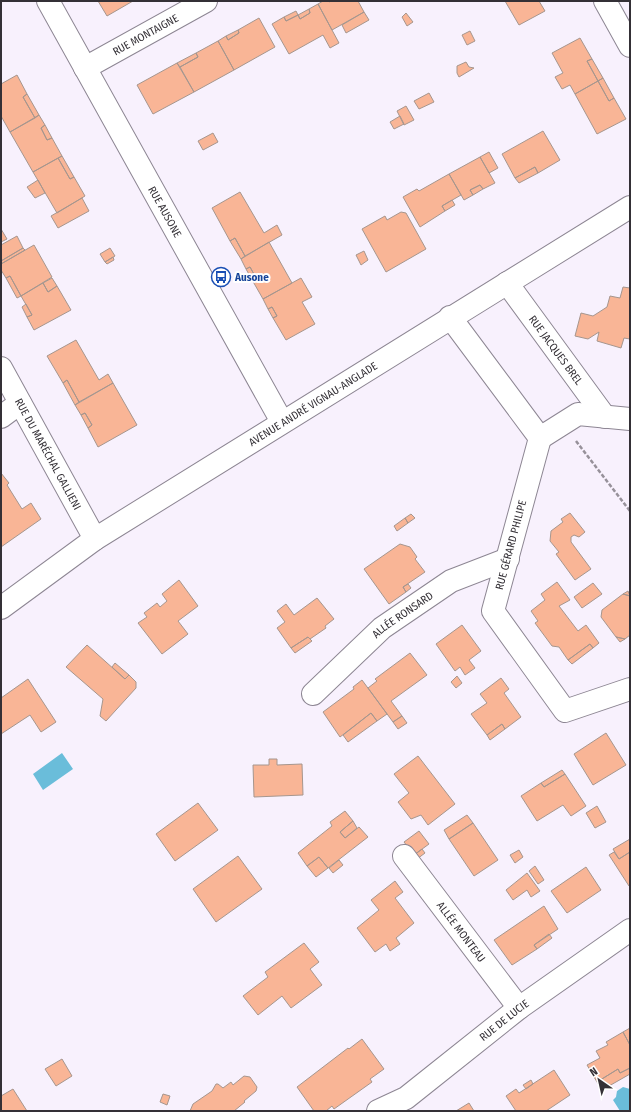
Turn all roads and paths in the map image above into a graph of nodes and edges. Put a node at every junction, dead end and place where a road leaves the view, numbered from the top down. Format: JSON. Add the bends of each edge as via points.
{"nodes":[{"id":1,"x":48,"y":1,"type":"edge"},
{"id":2,"x":206,"y":1,"type":"edge"},
{"id":3,"x":605,"y":1,"type":"edge"},
{"id":4,"x":630,"y":46,"type":"edge"},
{"id":5,"x":85,"y":68,"type":"junction"},
{"id":6,"x":630,"y":207,"type":"edge"},
{"id":7,"x":507,"y":282,"type":"junction"},
{"id":8,"x":450,"y":317,"type":"junction"},
{"id":9,"x":1,"y":368,"type":"edge"},
{"id":10,"x":20,"y":403,"type":"junction"},
{"id":11,"x":1,"y":417,"type":"edge"},
{"id":12,"x":605,"y":417,"type":"junction"},
{"id":13,"x":630,"y":419,"type":"edge"},
{"id":14,"x":282,"y":422,"type":"junction"},
{"id":15,"x":562,"y":424,"type":"junction"},
{"id":16,"x":540,"y":438,"type":"junction"},
{"id":17,"x":630,"y":511,"type":"edge"},
{"id":18,"x":95,"y":539,"type":"junction"},
{"id":19,"x":508,"y":559,"type":"junction"},
{"id":20,"x":1,"y":608,"type":"edge"},
{"id":21,"x":630,"y":690,"type":"edge"},
{"id":22,"x":313,"y":694,"type":"dead end"},
{"id":23,"x":404,"y":856,"type":"dead end"},
{"id":24,"x":630,"y":930,"type":"edge"},
{"id":25,"x":519,"y":1008,"type":"junction"},
{"id":26,"x":378,"y":1111,"type":"edge"}],
"edges":[{"from":1,"to":5,"type":"street","name":"RUE AUSONE"},
{"from":2,"to":5,"type":"street","name":"RUE MONTAIGNE"},
{"from":3,"to":4,"type":"street"},
{"from":5,"to":14,"type":"street","name":"RUE AUSONE"},
{"from":6,"to":7,"type":"street","name":"AVENUE ANDRÉ VIGNAU-ANGLADE"},
{"from":7,"to":8,"type":"street","name":"AVENUE ANDRÉ VIGNAU-ANGLADE"},
{"from":7,"to":12,"type":"street","name":"RUE JACQUES BREL"},
{"from":8,"to":14,"type":"street","name":"AVENUE ANDRÉ VIGNAU-ANGLADE"},
{"from":8,"to":16,"type":"street"},
{"from":9,"to":10,"type":"street","name":"RUE DU MARÉCHAL GALLIENI"},
{"from":10,"to":11,"type":"street"},
{"from":10,"to":18,"type":"street","name":"RUE DU MARÉCHAL GALLIENI"},
{"from":12,"to":13,"type":"street"},
{"from":12,"to":15,"type":"street","via":[[578,414]]},
{"from":14,"to":18,"type":"street","name":"AVENUE ANDRÉ VIGNAU-ANGLADE"},
{"from":15,"to":16,"type":"street"},
{"from":15,"to":17,"type":"path"},
{"from":16,"to":19,"type":"street","name":"RUE GÉRARD PHILIPE"},
{"from":18,"to":20,"type":"street","name":"AVENUE ANDRÉ VIGNAU-ANGLADE"},
{"from":19,"to":21,"type":"street","name":"RUE GÉRARD PHILIPE","via":[[493,612],[565,712]]},
{"from":19,"to":22,"type":"street","name":"ALLÉE RONSARD","via":[[451,581],[382,628]]},
{"from":23,"to":25,"type":"street","name":"ALLÉE MONTEAU"},
{"from":24,"to":25,"type":"street","name":"RUE DE LUCIE"},
{"from":25,"to":26,"type":"street","name":"RUE DE LUCIE","via":[[406,1098]]}]}
